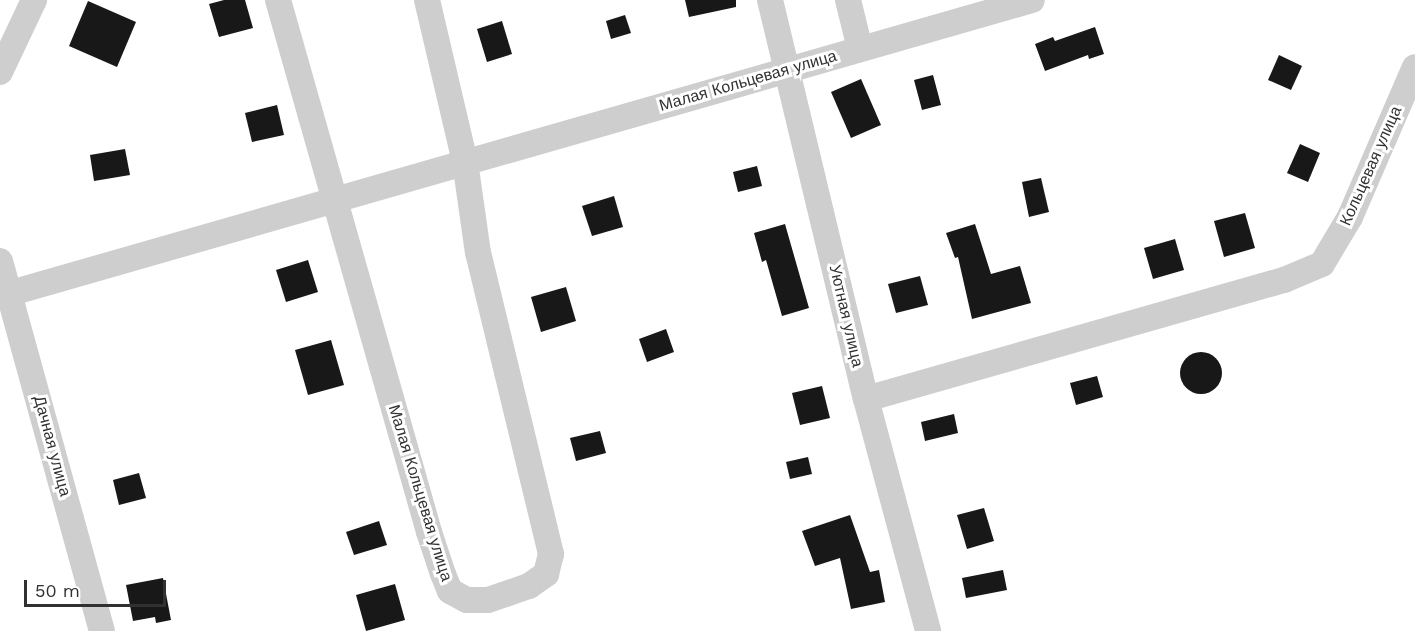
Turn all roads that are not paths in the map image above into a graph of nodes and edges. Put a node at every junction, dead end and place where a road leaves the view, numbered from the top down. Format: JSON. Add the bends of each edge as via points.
{"nodes":[{"id":1,"x":34,"y":0,"type":"edge"},
{"id":2,"x":278,"y":0,"type":"edge"},
{"id":3,"x":427,"y":0,"type":"edge"},
{"id":4,"x":770,"y":0,"type":"edge"},
{"id":5,"x":848,"y":0,"type":"edge"},
{"id":6,"x":1032,"y":0,"type":"edge"},
{"id":7,"x":860,"y":49,"type":"junction"},
{"id":8,"x":1415,"y":67,"type":"edge"},
{"id":9,"x":788,"y":71,"type":"junction"},
{"id":10,"x":0,"y":72,"type":"edge"},
{"id":11,"x":465,"y":162,"type":"junction"},
{"id":12,"x":336,"y":200,"type":"junction"},
{"id":13,"x":0,"y":261,"type":"edge"},
{"id":14,"x":10,"y":293,"type":"junction"},
{"id":15,"x":866,"y":399,"type":"junction"},
{"id":16,"x":102,"y":631,"type":"edge"},
{"id":17,"x":928,"y":631,"type":"edge"}],
"edges":[{"from":1,"to":10,"type":"street"},
{"from":2,"to":12,"type":"street","name":"Малая Кольцевая улица"},
{"from":3,"to":11,"type":"street","name":"Малая Кольцевая улица"},
{"from":4,"to":9,"type":"street","name":"Уютная улица"},
{"from":5,"to":7,"type":"street"},
{"from":6,"to":7,"type":"street","name":"Малая Кольцевая улица"},
{"from":7,"to":9,"type":"street","name":"Малая Кольцевая улица"},
{"from":8,"to":15,"type":"street","name":"Кольцевая улица","via":[[1350,217],[1322,264],[1284,280]]},
{"from":9,"to":11,"type":"street","name":"Малая Кольцевая улица"},
{"from":9,"to":15,"type":"street","name":"Уютная улица"},
{"from":11,"to":12,"type":"street","name":"Малая Кольцевая улица"},
{"from":11,"to":12,"type":"street","name":"Малая Кольцевая улица","via":[[478,253],[551,554],[546,574],[529,586],[488,600],[467,600],[450,591],[443,574]]},
{"from":12,"to":14,"type":"street","name":"Малая Кольцевая улица"},
{"from":13,"to":14,"type":"street","name":"Дачная улица"},
{"from":14,"to":16,"type":"street","name":"Дачная улица"},
{"from":15,"to":17,"type":"street","name":"Уютная улица"}]}
